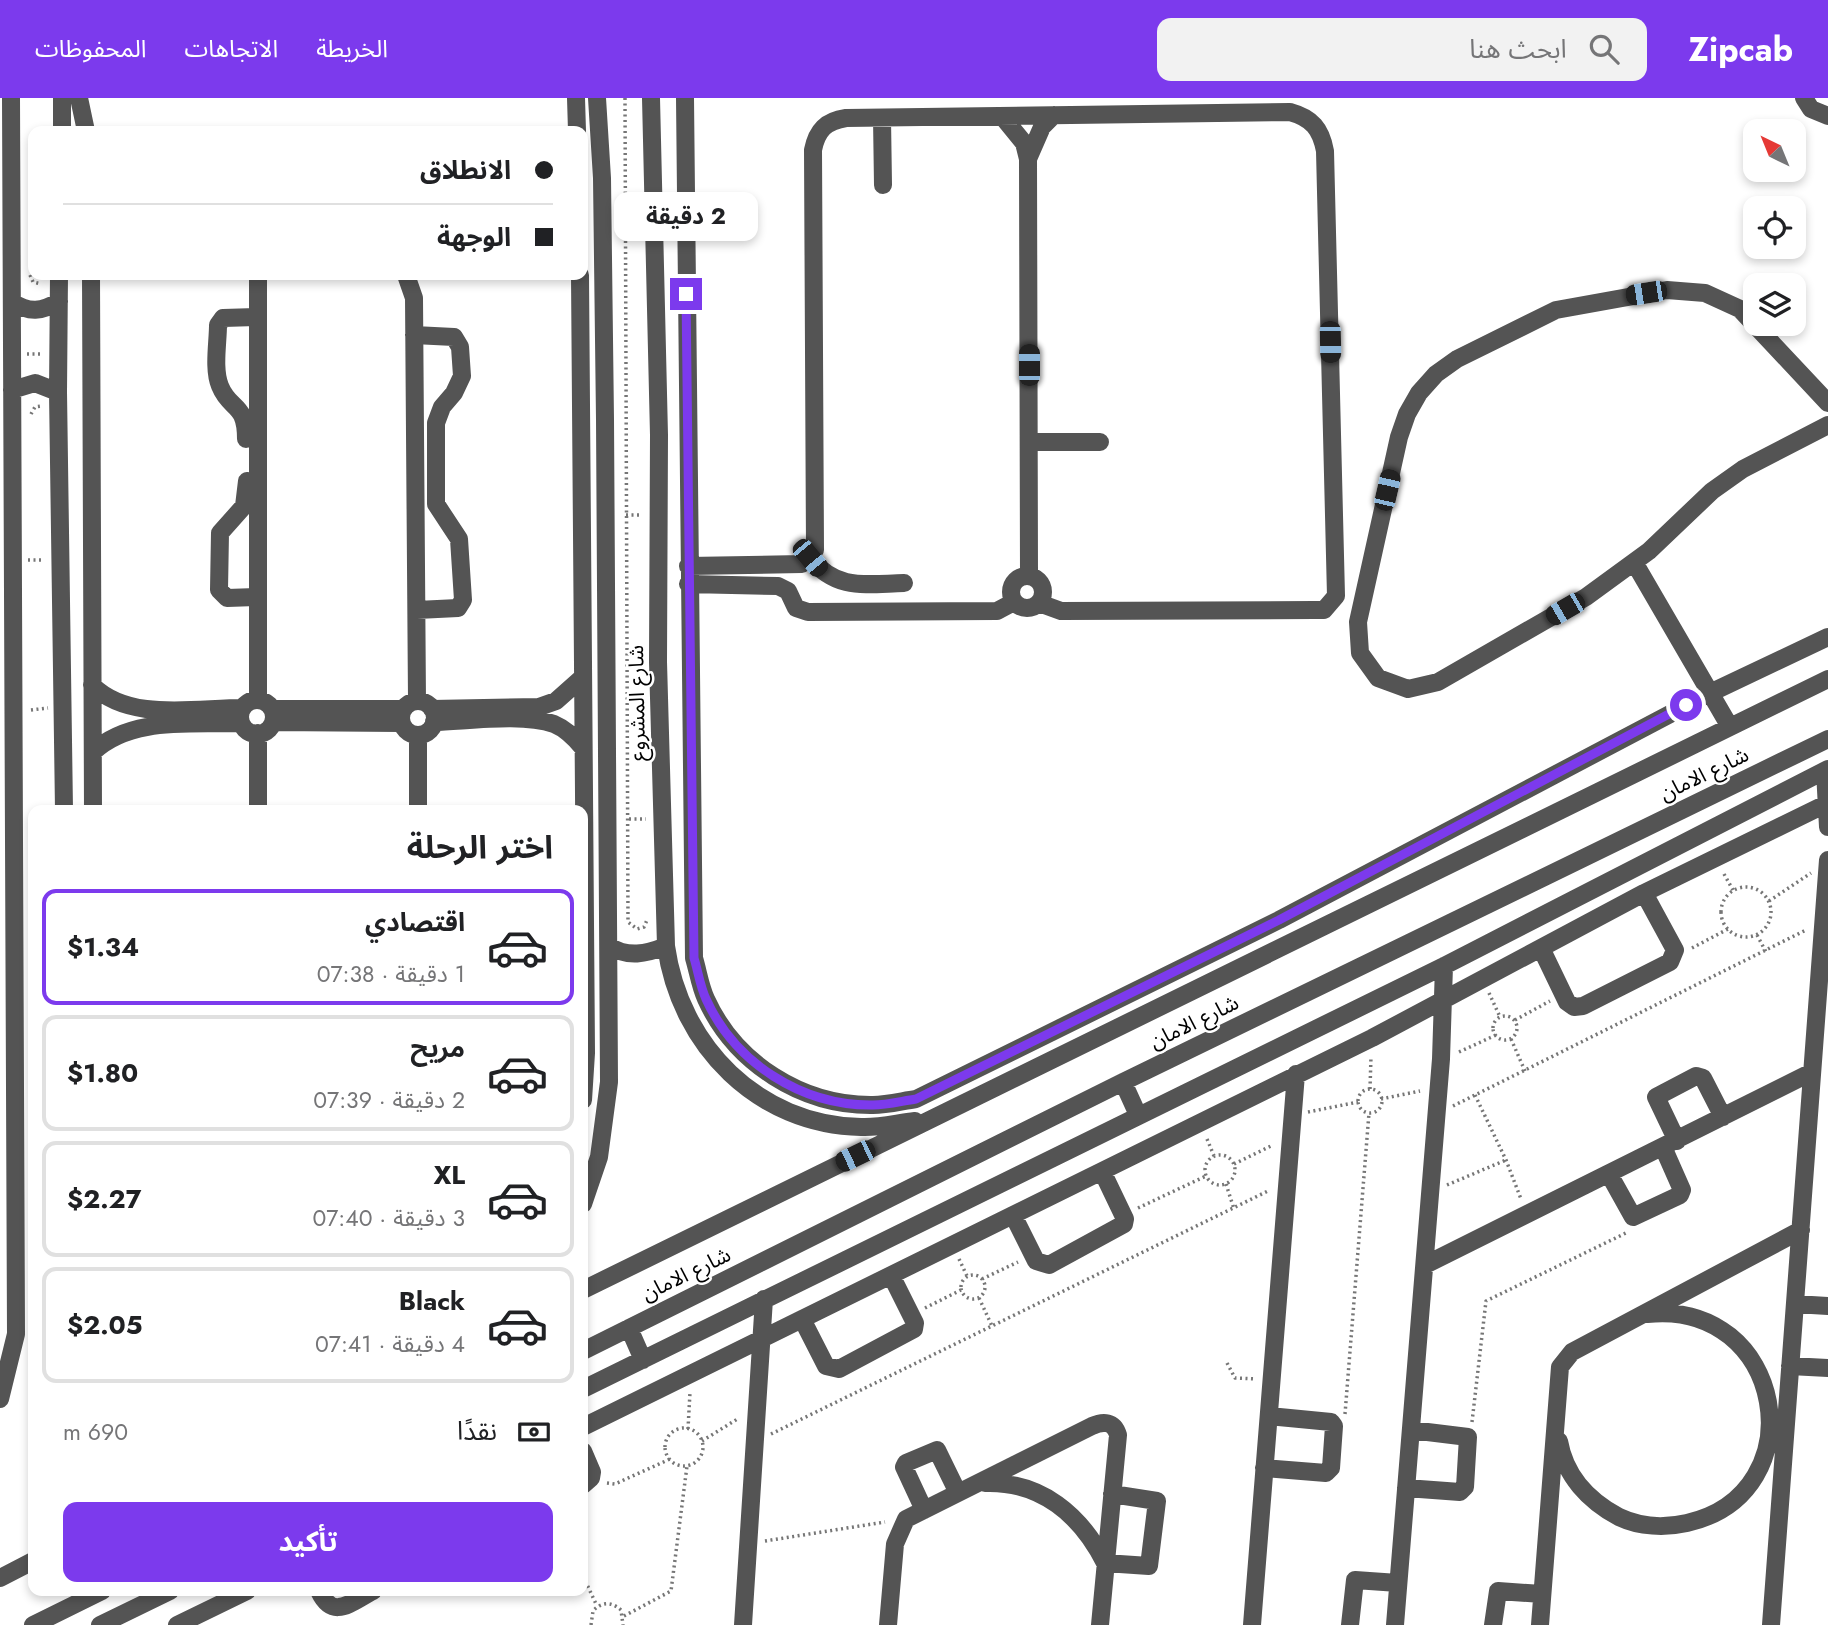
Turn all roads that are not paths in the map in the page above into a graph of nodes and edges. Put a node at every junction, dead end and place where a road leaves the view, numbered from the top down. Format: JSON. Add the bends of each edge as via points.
{"nodes":[{"id":1,"x":11,"y":98,"type":"edge"},
{"id":2,"x":62,"y":98,"type":"edge"},
{"id":3,"x":79,"y":98,"type":"edge"},
{"id":4,"x":576,"y":98,"type":"edge"},
{"id":5,"x":597,"y":98,"type":"edge"},
{"id":6,"x":651,"y":98,"type":"edge"},
{"id":7,"x":685,"y":98,"type":"edge"},
{"id":8,"x":1804,"y":98,"type":"edge"},
{"id":9,"x":1054,"y":115,"type":"junction"},
{"id":10,"x":1002,"y":116,"type":"junction"},
{"id":11,"x":1828,"y":116,"type":"edge"},
{"id":12,"x":882,"y":118,"type":"junction"},
{"id":13,"x":62,"y":126,"type":"edge"},
{"id":14,"x":85,"y":126,"type":"edge"},
{"id":15,"x":577,"y":126,"type":"edge"},
{"id":16,"x":6,"y":154,"type":"edge"},
{"id":17,"x":1028,"y":159,"type":"junction"},
{"id":18,"x":883,"y":185,"type":"dead end"},
{"id":19,"x":59,"y":280,"type":"edge"},
{"id":20,"x":92,"y":280,"type":"edge"},
{"id":21,"x":258,"y":280,"type":"edge"},
{"id":22,"x":408,"y":280,"type":"edge"},
{"id":23,"x":580,"y":280,"type":"edge"},
{"id":24,"x":59,"y":301,"type":"junction"},
{"id":25,"x":12,"y":302,"type":"junction"},
{"id":26,"x":256,"y":317,"type":"junction"},
{"id":27,"x":414,"y":335,"type":"junction"},
{"id":28,"x":1812,"y":388,"type":"junction"},
{"id":29,"x":12,"y":390,"type":"junction"},
{"id":30,"x":58,"y":392,"type":"junction"},
{"id":31,"x":1828,"y":402,"type":"edge"},
{"id":32,"x":1828,"y":425,"type":"edge"},
{"id":33,"x":1811,"y":433,"type":"junction"},
{"id":34,"x":687,"y":434,"type":"junction"},
{"id":35,"x":659,"y":435,"type":"junction"},
{"id":36,"x":1029,"y":442,"type":"junction"},
{"id":37,"x":1101,"y":442,"type":"dead end"},
{"id":38,"x":810,"y":558,"type":"junction"},
{"id":39,"x":7,"y":560,"type":"edge"},
{"id":40,"x":1634,"y":562,"type":"junction"},
{"id":41,"x":688,"y":566,"type":"junction"},
{"id":42,"x":1029,"y":576,"type":"junction"},
{"id":43,"x":904,"y":583,"type":"dead end"},
{"id":44,"x":688,"y":584,"type":"junction"},
{"id":45,"x":257,"y":597,"type":"junction"},
{"id":46,"x":1014,"y":602,"type":"junction"},
{"id":47,"x":1039,"y":603,"type":"junction"},
{"id":48,"x":416,"y":610,"type":"junction"},
{"id":49,"x":1828,"y":637,"type":"edge"},
{"id":50,"x":93,"y":638,"type":"junction"},
{"id":51,"x":62,"y":639,"type":"junction"},
{"id":52,"x":658,"y":658,"type":"junction"},
{"id":53,"x":689,"y":660,"type":"junction"},
{"id":54,"x":583,"y":677,"type":"junction"},
{"id":55,"x":1828,"y":679,"type":"edge"},
{"id":56,"x":92,"y":685,"type":"junction"},
{"id":57,"x":1710,"y":693,"type":"junction"},
{"id":58,"x":257,"y":713,"type":"junction"},
{"id":59,"x":418,"y":713,"type":"junction"},
{"id":60,"x":1730,"y":727,"type":"junction"},
{"id":61,"x":1828,"y":739,"type":"edge"},
{"id":62,"x":583,"y":748,"type":"junction"},
{"id":63,"x":93,"y":752,"type":"junction"},
{"id":64,"x":1827,"y":770,"type":"edge"},
{"id":65,"x":1828,"y":803,"type":"edge"},
{"id":66,"x":64,"y":805,"type":"edge"},
{"id":67,"x":93,"y":805,"type":"edge"},
{"id":68,"x":258,"y":805,"type":"edge"},
{"id":69,"x":418,"y":805,"type":"edge"},
{"id":70,"x":584,"y":805,"type":"edge"},
{"id":71,"x":609,"y":825,"type":"junction"},
{"id":72,"x":1828,"y":827,"type":"edge"},
{"id":73,"x":588,"y":831,"type":"edge"},
{"id":74,"x":8,"y":836,"type":"edge"},
{"id":75,"x":1828,"y":861,"type":"edge"},
{"id":76,"x":1644,"y":893,"type":"junction"},
{"id":77,"x":609,"y":946,"type":"junction"},
{"id":78,"x":666,"y":946,"type":"junction"},
{"id":79,"x":1541,"y":948,"type":"junction"},
{"id":80,"x":1444,"y":966,"type":"junction"},
{"id":81,"x":1823,"y":993,"type":"edge"},
{"id":82,"x":1444,"y":997,"type":"junction"},
{"id":83,"x":1818,"y":1061,"type":"edge"},
{"id":84,"x":1296,"y":1074,"type":"junction"},
{"id":85,"x":1123,"y":1082,"type":"junction"},
{"id":86,"x":1139,"y":1115,"type":"junction"},
{"id":87,"x":1723,"y":1117,"type":"junction"},
{"id":88,"x":930,"y":1119,"type":"junction"},
{"id":89,"x":1670,"y":1144,"type":"junction"},
{"id":90,"x":1102,"y":1171,"type":"junction"},
{"id":91,"x":1609,"y":1174,"type":"junction"},
{"id":92,"x":588,"y":1189,"type":"edge"},
{"id":93,"x":1013,"y":1215,"type":"junction"},
{"id":94,"x":1801,"y":1230,"type":"junction"},
{"id":95,"x":16,"y":1241,"type":"junction"},
{"id":96,"x":28,"y":1249,"type":"edge"},
{"id":97,"x":1425,"y":1265,"type":"junction"},
{"id":98,"x":891,"y":1275,"type":"junction"},
{"id":99,"x":588,"y":1288,"type":"edge"},
{"id":100,"x":764,"y":1299,"type":"junction"},
{"id":101,"x":1795,"y":1304,"type":"junction"},
{"id":102,"x":1828,"y":1306,"type":"edge"},
{"id":103,"x":1640,"y":1314,"type":"junction"},
{"id":104,"x":802,"y":1319,"type":"junction"},
{"id":105,"x":629,"y":1328,"type":"junction"},
{"id":106,"x":764,"y":1338,"type":"junction"},
{"id":107,"x":588,"y":1348,"type":"edge"},
{"id":108,"x":643,"y":1360,"type":"junction"},
{"id":109,"x":1790,"y":1366,"type":"junction"},
{"id":110,"x":1828,"y":1368,"type":"edge"},
{"id":111,"x":588,"y":1387,"type":"edge"},
{"id":112,"x":0,"y":1399,"type":"edge"},
{"id":113,"x":1269,"y":1416,"type":"junction"},
{"id":114,"x":588,"y":1425,"type":"edge"},
{"id":115,"x":1556,"y":1425,"type":"junction"},
{"id":116,"x":1778,"y":1425,"type":"junction"},
{"id":117,"x":1411,"y":1430,"type":"junction"},
{"id":118,"x":1264,"y":1468,"type":"junction"},
{"id":119,"x":978,"y":1483,"type":"junction"},
{"id":120,"x":1406,"y":1488,"type":"junction"},
{"id":121,"x":958,"y":1493,"type":"junction"},
{"id":122,"x":1112,"y":1493,"type":"junction"},
{"id":123,"x":924,"y":1510,"type":"junction"},
{"id":124,"x":1105,"y":1563,"type":"junction"},
{"id":125,"x":28,"y":1564,"type":"edge"},
{"id":126,"x":0,"y":1578,"type":"edge"},
{"id":127,"x":1398,"y":1583,"type":"junction"},
{"id":128,"x":1542,"y":1594,"type":"junction"},
{"id":129,"x":92,"y":1596,"type":"edge"},
{"id":130,"x":160,"y":1596,"type":"edge"},
{"id":131,"x":239,"y":1596,"type":"edge"},
{"id":132,"x":320,"y":1596,"type":"edge"},
{"id":133,"x":363,"y":1596,"type":"edge"},
{"id":134,"x":1100,"y":1606,"type":"junction"},
{"id":135,"x":197,"y":1621,"type":"edge"},
{"id":136,"x":891,"y":1621,"type":"edge"},
{"id":137,"x":38,"y":1624,"type":"edge"},
{"id":138,"x":100,"y":1625,"type":"edge"},
{"id":139,"x":177,"y":1625,"type":"edge"},
{"id":140,"x":743,"y":1625,"type":"edge"},
{"id":141,"x":1093,"y":1625,"type":"edge"},
{"id":142,"x":1100,"y":1625,"type":"edge"},
{"id":143,"x":1252,"y":1625,"type":"edge"},
{"id":144,"x":1350,"y":1625,"type":"edge"},
{"id":145,"x":1395,"y":1625,"type":"edge"},
{"id":146,"x":1493,"y":1625,"type":"edge"},
{"id":147,"x":1540,"y":1625,"type":"edge"},
{"id":148,"x":1771,"y":1625,"type":"edge"}],
"edges":[{"from":1,"to":16,"type":"street"},
{"from":2,"to":13,"type":"street"},
{"from":3,"to":14,"type":"street"},
{"from":4,"to":15,"type":"street"},
{"from":5,"to":71,"type":"street","name":"شارع المشروع","via":[[602,178]]},
{"from":6,"to":35,"type":"street","name":"شارع المشروع"},
{"from":7,"to":34,"type":"street"},
{"from":8,"to":11,"type":"street","via":[[1811,109]]},
{"from":9,"to":10,"type":"street"},
{"from":9,"to":17,"type":"street","via":[[1042,127]]},
{"from":9,"to":47,"type":"street","via":[[1290,112],[1304,116],[1319,131],[1325,151],[1337,586],[1332,604],[1324,610],[1061,611]]},
{"from":10,"to":12,"type":"street"},
{"from":10,"to":17,"type":"street","via":[[1024,143]]},
{"from":12,"to":18,"type":"street"},
{"from":12,"to":38,"type":"street","via":[[834,120],[815,138],[813,150],[815,540]]},
{"from":16,"to":25,"type":"street"},
{"from":17,"to":36,"type":"street"},
{"from":19,"to":24,"type":"street"},
{"from":20,"to":50,"type":"street"},
{"from":21,"to":26,"type":"street"},
{"from":22,"to":27,"type":"street","via":[[414,299]]},
{"from":23,"to":54,"type":"street"},
{"from":24,"to":25,"type":"street","via":[[35,311]]},
{"from":24,"to":30,"type":"street"},
{"from":25,"to":29,"type":"street"},
{"from":26,"to":45,"type":"street"},
{"from":26,"to":45,"type":"street","via":[[219,322],[218,379],[246,424],[247,496],[238,514],[224,526],[219,542],[220,593],[227,598]]},
{"from":27,"to":48,"type":"street"},
{"from":27,"to":48,"type":"street","via":[[454,337],[460,347],[462,376],[436,423],[436,490],[439,511],[455,530],[461,548],[463,600],[458,608]]},
{"from":28,"to":31,"type":"street"},
{"from":28,"to":33,"type":"street","via":[[1817,402]]},
{"from":28,"to":40,"type":"street","via":[[1740,309],[1705,293],[1667,290],[1556,310],[1457,359],[1419,393],[1399,438],[1358,622],[1360,653],[1378,678],[1408,688],[1438,682],[1586,597]]},
{"from":29,"to":30,"type":"street","via":[[35,383]]},
{"from":29,"to":39,"type":"street"},
{"from":30,"to":51,"type":"street"},
{"from":32,"to":33,"type":"street"},
{"from":33,"to":40,"type":"street","via":[[1712,491]]},
{"from":34,"to":35,"type":"street"},
{"from":34,"to":41,"type":"street"},
{"from":35,"to":52,"type":"street","name":"شارع المشروع"},
{"from":36,"to":37,"type":"street"},
{"from":36,"to":42,"type":"street"},
{"from":38,"to":41,"type":"street","via":[[792,565]]},
{"from":38,"to":43,"type":"street","via":[[821,572],[837,581]]},
{"from":39,"to":74,"type":"street","via":[[15,711]]},
{"from":40,"to":57,"type":"street"},
{"from":41,"to":44,"type":"street"},
{"from":42,"to":46,"type":"street","via":[[1015,581]]},
{"from":42,"to":47,"type":"street","via":[[1036,578],[1043,590]]},
{"from":44,"to":46,"type":"street","via":[[778,586],[788,591],[796,608],[808,612],[997,611]]},
{"from":44,"to":53,"type":"street"},
{"from":45,"to":58,"type":"street"},
{"from":46,"to":47,"type":"street","via":[[1026,608]]},
{"from":48,"to":59,"type":"street"},
{"from":49,"to":57,"type":"street"},
{"from":50,"to":51,"type":"street"},
{"from":50,"to":56,"type":"street"},
{"from":51,"to":66,"type":"street"},
{"from":52,"to":53,"type":"street"},
{"from":52,"to":78,"type":"street","name":"شارع المشروع","via":[[654,819]]},
{"from":53,"to":57,"type":"street","via":[[691,916],[694,958],[706,998],[727,1035],[756,1065],[783,1082],[832,1101],[874,1105],[916,1099],[1279,920]]},
{"from":54,"to":59,"type":"street","via":[[556,701],[539,707]]},
{"from":54,"to":62,"type":"street"},
{"from":55,"to":60,"type":"street","name":"شارع الامان"},
{"from":56,"to":58,"type":"street","via":[[110,700],[133,708]]},
{"from":56,"to":63,"type":"street"},
{"from":57,"to":60,"type":"street"},
{"from":58,"to":59,"type":"street"},
{"from":58,"to":63,"type":"street","via":[[130,729]]},
{"from":58,"to":68,"type":"street","via":[[251,733],[258,733]]},
{"from":59,"to":62,"type":"street","via":[[540,720],[564,730]]},
{"from":59,"to":69,"type":"street","via":[[411,733],[418,735]]},
{"from":60,"to":88,"type":"street","name":"شارع الامان"},
{"from":61,"to":85,"type":"street","name":"شارع الامان"},
{"from":62,"to":70,"type":"street"},
{"from":63,"to":67,"type":"street"},
{"from":64,"to":65,"type":"street"},
{"from":64,"to":80,"type":"street"},
{"from":65,"to":72,"type":"street"},
{"from":65,"to":76,"type":"street"},
{"from":71,"to":73,"type":"street"},
{"from":71,"to":77,"type":"street","name":"شارع المشروع"},
{"from":74,"to":95,"type":"street"},
{"from":75,"to":81,"type":"street"},
{"from":76,"to":79,"type":"street"},
{"from":76,"to":79,"type":"street","via":[[1675,950],[1674,957],[1583,1006],[1574,1007],[1563,994]]},
{"from":77,"to":78,"type":"street","via":[[635,954]]},
{"from":77,"to":92,"type":"street","name":"شارع المشروع","via":[[606,1119]]},
{"from":78,"to":88,"type":"street","name":"شارع المشروع","via":[[675,993],[697,1036],[754,1093],[799,1116],[842,1125]]},
{"from":79,"to":82,"type":"street"},
{"from":80,"to":82,"type":"street"},
{"from":80,"to":86,"type":"street"},
{"from":81,"to":83,"type":"street"},
{"from":82,"to":84,"type":"street"},
{"from":82,"to":97,"type":"street"},
{"from":83,"to":87,"type":"street"},
{"from":83,"to":94,"type":"street"},
{"from":84,"to":90,"type":"street"},
{"from":84,"to":113,"type":"street"},
{"from":85,"to":86,"type":"street"},
{"from":85,"to":105,"type":"street","name":"شارع الامان"},
{"from":86,"to":100,"type":"street"},
{"from":87,"to":89,"type":"street"},
{"from":87,"to":89,"type":"street","via":[[1703,1077],[1696,1076],[1656,1097]]},
{"from":88,"to":99,"type":"street","name":"شارع الامان"},
{"from":89,"to":91,"type":"street"},
{"from":89,"to":91,"type":"street","via":[[1682,1193],[1637,1216],[1629,1214]]},
{"from":90,"to":93,"type":"street"},
{"from":90,"to":93,"type":"street","via":[[1125,1219],[1121,1229],[1049,1265],[1036,1262]]},
{"from":91,"to":97,"type":"street"},
{"from":93,"to":98,"type":"street"},
{"from":94,"to":101,"type":"street"},
{"from":94,"to":103,"type":"street"},
{"from":95,"to":96,"type":"street"},
{"from":95,"to":112,"type":"street","via":[[16,1334]]},
{"from":97,"to":117,"type":"street"},
{"from":98,"to":104,"type":"street"},
{"from":98,"to":104,"type":"street","via":[[915,1323],[910,1333],[839,1369],[826,1366]]},
{"from":100,"to":106,"type":"street"},
{"from":100,"to":108,"type":"street"},
{"from":101,"to":102,"type":"street"},
{"from":101,"to":109,"type":"street"},
{"from":103,"to":115,"type":"street","via":[[1565,1358],[1560,1367]]},
{"from":103,"to":116,"type":"street","via":[[1689,1315],[1733,1337],[1762,1377]]},
{"from":104,"to":106,"type":"street"},
{"from":105,"to":107,"type":"street","name":"شارع الامان"},
{"from":105,"to":108,"type":"street"},
{"from":106,"to":114,"type":"street"},
{"from":106,"to":140,"type":"street"},
{"from":108,"to":111,"type":"street"},
{"from":109,"to":110,"type":"street"},
{"from":109,"to":116,"type":"street"},
{"from":113,"to":118,"type":"street"},
{"from":113,"to":118,"type":"street","via":[[1333,1424],[1329,1471]]},
{"from":115,"to":116,"type":"street","via":[[1560,1449],[1584,1493],[1615,1514],[1650,1526],[1675,1526],[1722,1509],[1741,1493],[1756,1473]]},
{"from":115,"to":128,"type":"street"},
{"from":116,"to":148,"type":"street"},
{"from":117,"to":120,"type":"street"},
{"from":117,"to":120,"type":"street","via":[[1468,1437],[1463,1490]]},
{"from":118,"to":143,"type":"street"},
{"from":119,"to":121,"type":"street"},
{"from":119,"to":122,"type":"street","via":[[1105,1422],[1114,1426],[1118,1435]]},
{"from":119,"to":124,"type":"street","via":[[1004,1482],[1055,1501],[1093,1539]]},
{"from":120,"to":127,"type":"street"},
{"from":121,"to":123,"type":"street"},
{"from":121,"to":123,"type":"street","via":[[937,1450],[906,1463]]},
{"from":122,"to":124,"type":"street"},
{"from":122,"to":124,"type":"street","via":[[1157,1501],[1152,1562],[1145,1568]]},
{"from":123,"to":136,"type":"street","via":[[906,1519],[895,1544]]},
{"from":124,"to":134,"type":"street"},
{"from":125,"to":126,"type":"street"},
{"from":127,"to":144,"type":"street","via":[[1355,1580]]},
{"from":127,"to":145,"type":"street"},
{"from":128,"to":146,"type":"street","via":[[1498,1591]]},
{"from":128,"to":147,"type":"street"},
{"from":129,"to":137,"type":"street"},
{"from":130,"to":138,"type":"street"},
{"from":131,"to":135,"type":"street"},
{"from":132,"to":133,"type":"street","via":[[331,1608]]},
{"from":134,"to":141,"type":"street"},
{"from":134,"to":142,"type":"street"},
{"from":135,"to":139,"type":"street"}]}
